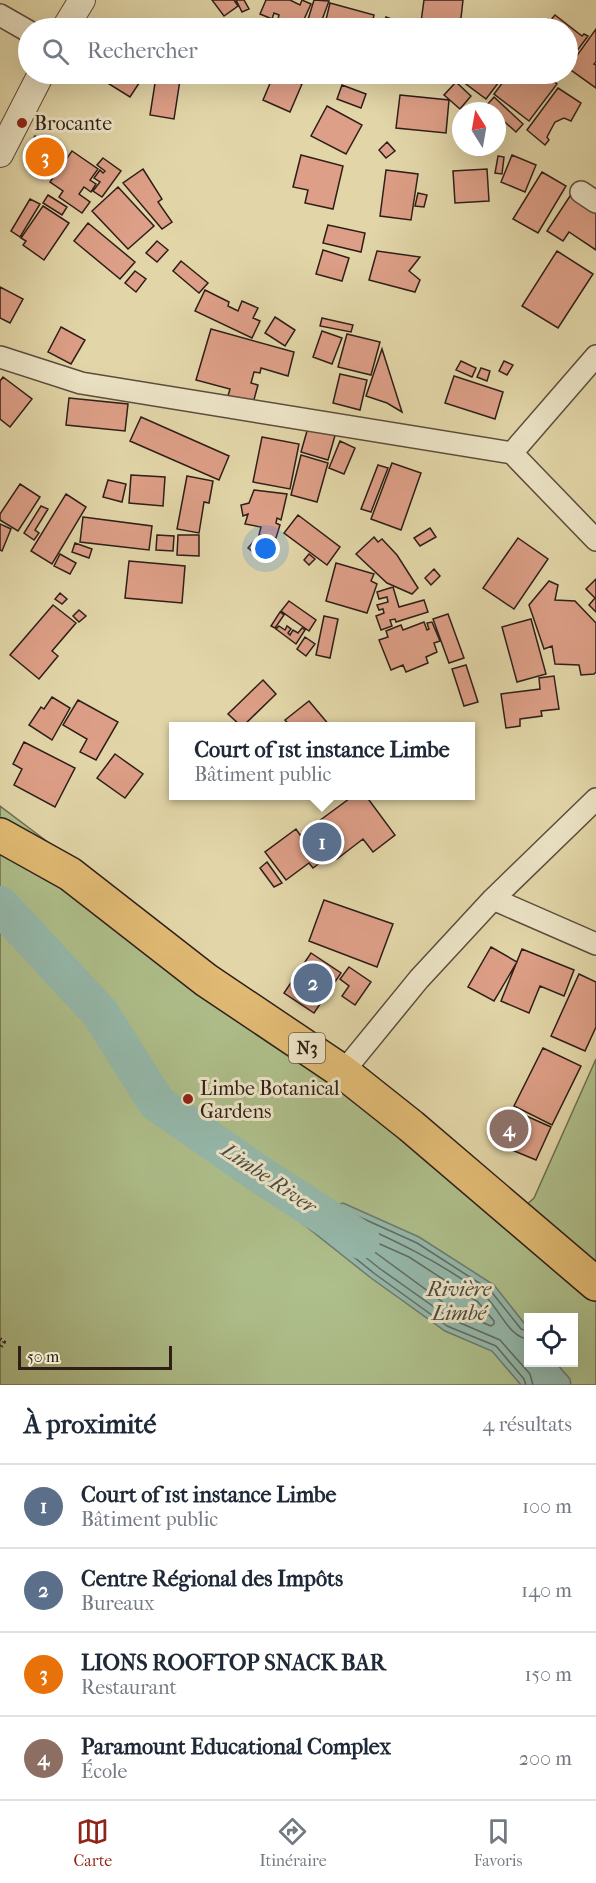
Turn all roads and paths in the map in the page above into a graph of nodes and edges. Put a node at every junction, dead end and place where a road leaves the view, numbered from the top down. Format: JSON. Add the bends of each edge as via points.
{"nodes":[{"id":1,"x":82,"y":0,"type":"edge"},
{"id":2,"x":0,"y":15,"type":"edge"},
{"id":3,"x":71,"y":18,"type":"edge"},
{"id":4,"x":18,"y":25,"type":"edge"},
{"id":5,"x":36,"y":84,"type":"edge"},
{"id":6,"x":0,"y":154,"type":"edge"},
{"id":7,"x":596,"y":356,"type":"edge"},
{"id":8,"x":0,"y":357,"type":"edge"},
{"id":9,"x":512,"y":453,"type":"junction"},
{"id":10,"x":596,"y":540,"type":"edge"},
{"id":11,"x":596,"y":799,"type":"edge"},
{"id":12,"x":0,"y":835,"type":"edge"},
{"id":13,"x":493,"y":899,"type":"junction"},
{"id":14,"x":596,"y":944,"type":"edge"},
{"id":15,"x":342,"y":1072,"type":"junction"},
{"id":16,"x":596,"y":1284,"type":"edge"},
{"id":17,"x":0,"y":1339,"type":"edge"},
{"id":18,"x":0,"y":1348,"type":"edge"}],
"edges":[{"from":1,"to":3,"type":"street"},
{"from":2,"to":4,"type":"street"},
{"from":5,"to":6,"type":"street"},
{"from":7,"to":9,"type":"street"},
{"from":8,"to":9,"type":"street","via":[[81,383]]},
{"from":9,"to":10,"type":"street"},
{"from":11,"to":13,"type":"street"},
{"from":12,"to":15,"type":"highway","number":"N3","via":[[70,874],[206,980]]},
{"from":13,"to":14,"type":"street"},
{"from":13,"to":15,"type":"street","via":[[419,979]]},
{"from":15,"to":16,"type":"highway","number":"N3"},
{"from":17,"to":18,"type":"path","via":[[4,1342]]}]}
